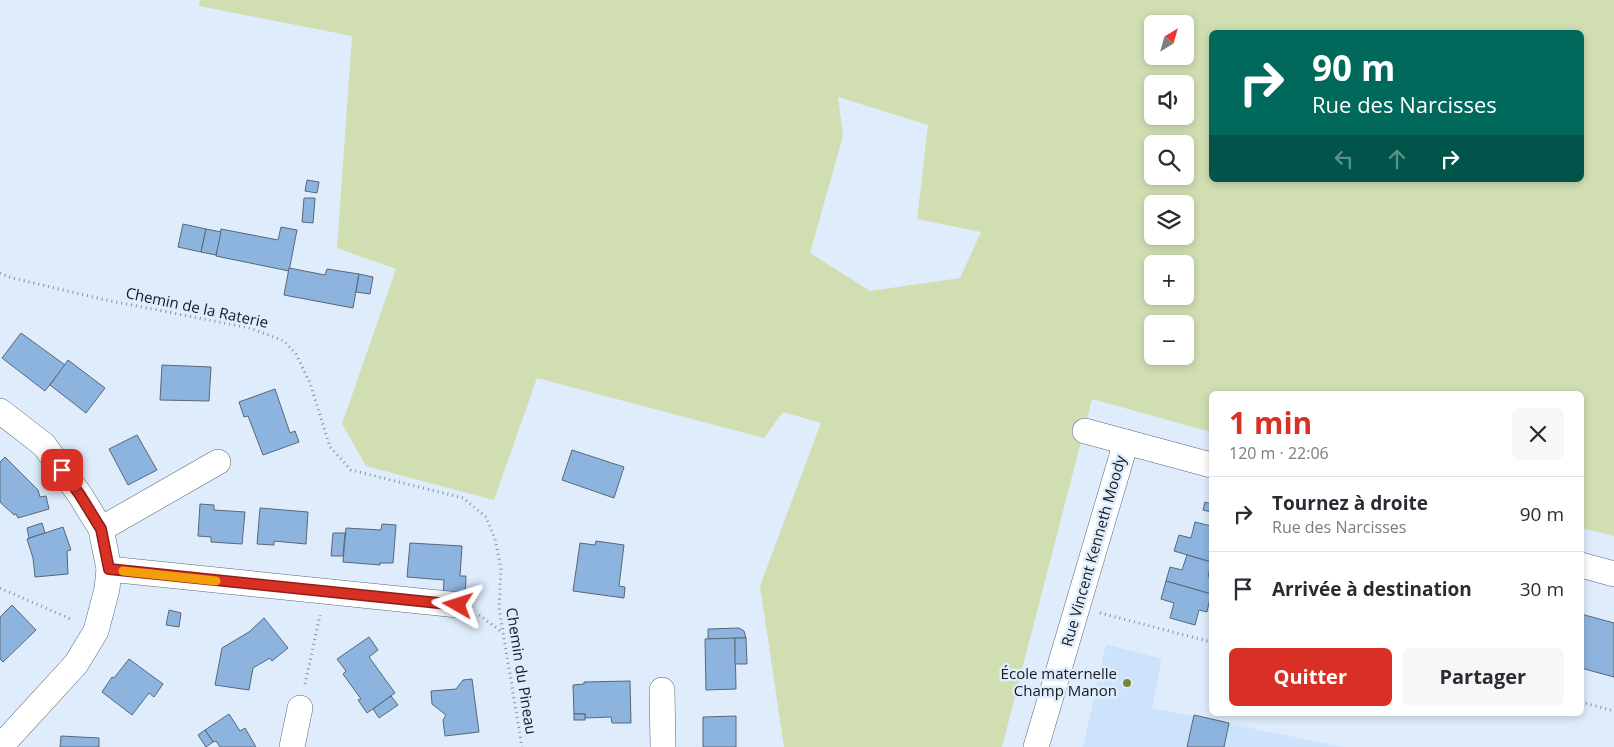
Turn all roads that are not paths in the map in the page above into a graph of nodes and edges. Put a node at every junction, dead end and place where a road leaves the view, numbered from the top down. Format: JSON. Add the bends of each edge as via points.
{"nodes":[{"id":1,"x":0,"y":411,"type":"edge"},
{"id":2,"x":1085,"y":431,"type":"dead end"},
{"id":3,"x":1126,"y":442,"type":"junction"},
{"id":4,"x":218,"y":462,"type":"dead end"},
{"id":5,"x":1209,"y":464,"type":"edge"},
{"id":6,"x":101,"y":529,"type":"junction"},
{"id":7,"x":1584,"y":566,"type":"edge"},
{"id":8,"x":109,"y":569,"type":"junction"},
{"id":9,"x":1614,"y":574,"type":"edge"},
{"id":10,"x":458,"y":605,"type":"dead end"},
{"id":11,"x":662,"y":690,"type":"dead end"},
{"id":12,"x":300,"y":708,"type":"road end"},
{"id":13,"x":0,"y":747,"type":"edge"},
{"id":14,"x":292,"y":747,"type":"edge"},
{"id":15,"x":662,"y":747,"type":"edge"},
{"id":16,"x":1036,"y":747,"type":"edge"}],
"edges":[{"from":1,"to":6,"type":"street","via":[[44,444]]},
{"from":2,"to":3,"type":"street"},
{"from":3,"to":5,"type":"street"},
{"from":3,"to":16,"type":"street","name":"Rue Vincent Kenneth Moody"},
{"from":4,"to":6,"type":"street"},
{"from":6,"to":8,"type":"street"},
{"from":7,"to":9,"type":"street"},
{"from":8,"to":10,"type":"street"},
{"from":8,"to":13,"type":"street","via":[[96,630],[76,664]]},
{"from":11,"to":15,"type":"street"},
{"from":12,"to":14,"type":"street"}]}
